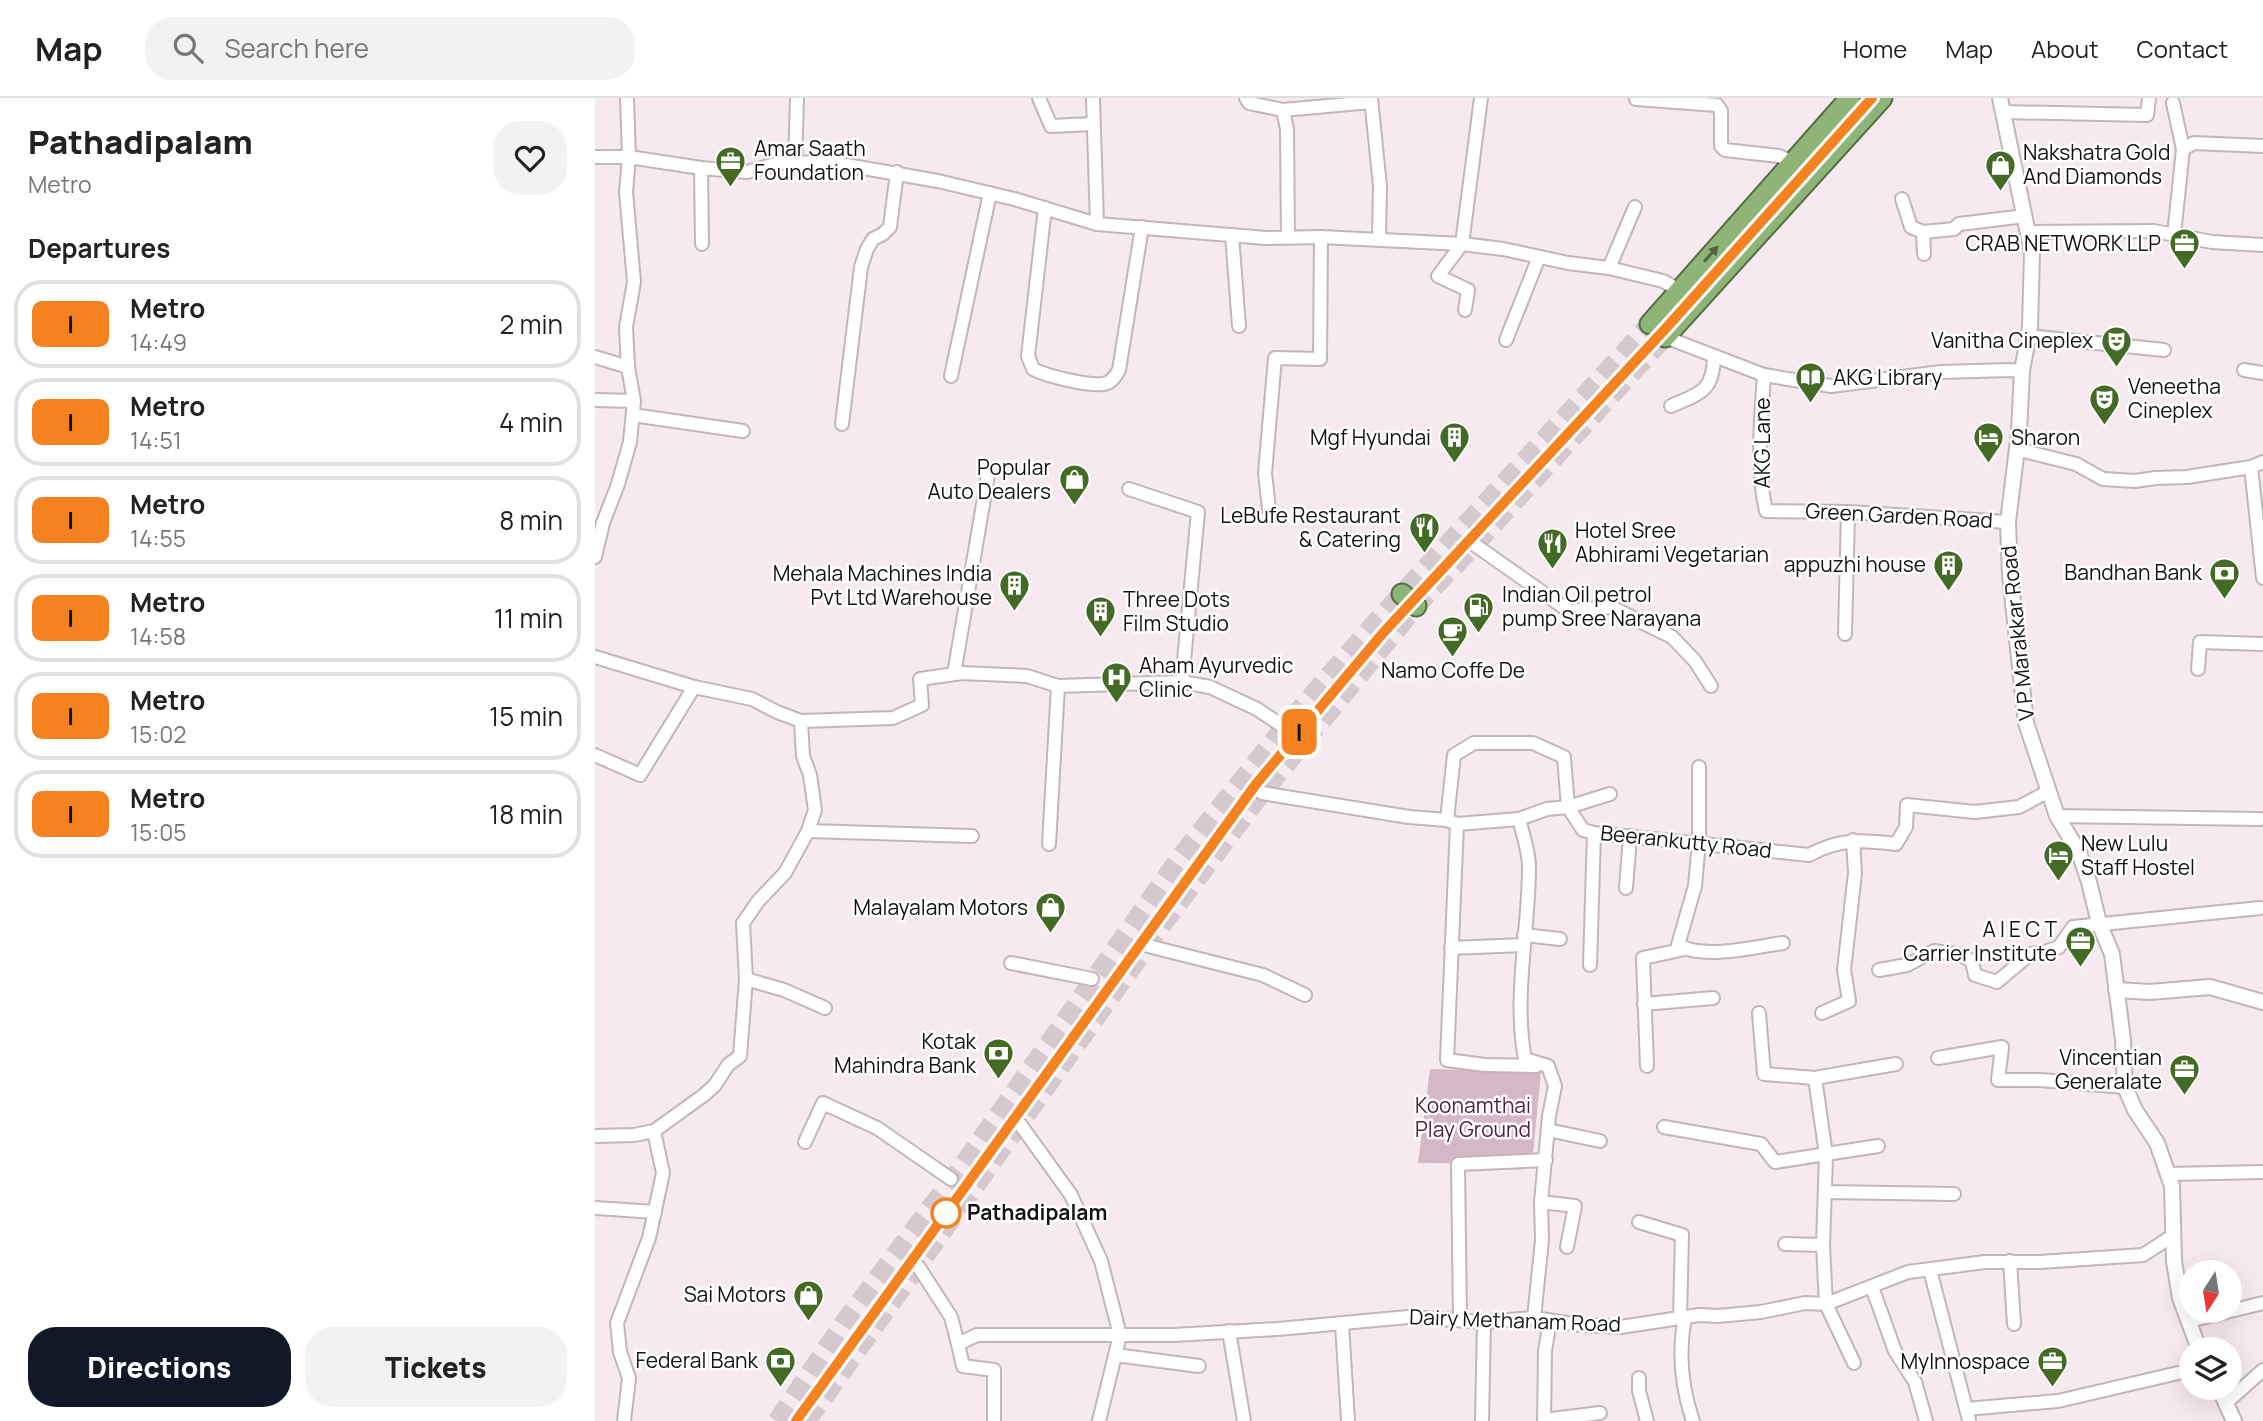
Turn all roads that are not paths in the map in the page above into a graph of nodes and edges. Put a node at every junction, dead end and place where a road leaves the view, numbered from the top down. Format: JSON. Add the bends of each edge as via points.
{"nodes":[{"id":1,"x":627,"y":98,"type":"edge"},
{"id":2,"x":797,"y":98,"type":"edge"},
{"id":3,"x":1039,"y":98,"type":"edge"},
{"id":4,"x":1093,"y":98,"type":"edge"},
{"id":5,"x":1246,"y":98,"type":"edge"},
{"id":6,"x":1481,"y":98,"type":"edge"},
{"id":7,"x":1850,"y":98,"type":"edge"},
{"id":8,"x":1882,"y":98,"type":"edge"},
{"id":9,"x":2149,"y":98,"type":"edge"},
{"id":10,"x":1636,"y":99,"type":"edge"},
{"id":11,"x":1371,"y":100,"type":"edge"},
{"id":12,"x":2173,"y":103,"type":"dead end"},
{"id":13,"x":2001,"y":105,"type":"edge"},
{"id":14,"x":1283,"y":110,"type":"junction"},
{"id":15,"x":1093,"y":124,"type":"junction"},
{"id":16,"x":2263,"y":145,"type":"edge"},
{"id":17,"x":2183,"y":149,"type":"junction"},
{"id":18,"x":595,"y":157,"type":"edge"},
{"id":19,"x":629,"y":157,"type":"junction"},
{"id":20,"x":795,"y":162,"type":"junction"},
{"id":21,"x":1793,"y":162,"type":"junction"},
{"id":22,"x":701,"y":168,"type":"junction"},
{"id":23,"x":897,"y":172,"type":"junction"},
{"id":24,"x":990,"y":193,"type":"junction"},
{"id":25,"x":1902,"y":199,"type":"dead end"},
{"id":26,"x":1635,"y":207,"type":"dead end"},
{"id":27,"x":1045,"y":208,"type":"junction"},
{"id":28,"x":2025,"y":216,"type":"junction"},
{"id":29,"x":1097,"y":224,"type":"junction"},
{"id":30,"x":1142,"y":227,"type":"junction"},
{"id":31,"x":1923,"y":232,"type":"junction"},
{"id":32,"x":2028,"y":232,"type":"junction"},
{"id":33,"x":1233,"y":235,"type":"junction"},
{"id":34,"x":2174,"y":235,"type":"junction"},
{"id":35,"x":1321,"y":236,"type":"junction"},
{"id":36,"x":1288,"y":237,"type":"junction"},
{"id":37,"x":1379,"y":238,"type":"junction"},
{"id":38,"x":702,"y":244,"type":"dead end"},
{"id":39,"x":1462,"y":244,"type":"junction"},
{"id":40,"x":2263,"y":245,"type":"edge"},
{"id":41,"x":1924,"y":254,"type":"dead end"},
{"id":42,"x":1539,"y":257,"type":"junction"},
{"id":43,"x":1609,"y":268,"type":"junction"},
{"id":44,"x":1679,"y":290,"type":"junction"},
{"id":45,"x":1465,"y":310,"type":"dead end"},
{"id":46,"x":1239,"y":326,"type":"dead end"},
{"id":47,"x":1657,"y":330,"type":"junction"},
{"id":48,"x":2028,"y":336,"type":"junction"},
{"id":49,"x":1506,"y":340,"type":"dead end"},
{"id":50,"x":2164,"y":350,"type":"dead end"},
{"id":51,"x":595,"y":357,"type":"edge"},
{"id":52,"x":1714,"y":357,"type":"junction"},
{"id":53,"x":628,"y":367,"type":"junction"},
{"id":54,"x":2244,"y":370,"type":"dead end"},
{"id":55,"x":2022,"y":371,"type":"junction"},
{"id":56,"x":2263,"y":373,"type":"edge"},
{"id":57,"x":1764,"y":375,"type":"junction"},
{"id":58,"x":951,"y":376,"type":"dead end"},
{"id":59,"x":595,"y":400,"type":"edge"},
{"id":60,"x":634,"y":401,"type":"junction"},
{"id":61,"x":1671,"y":406,"type":"dead end"},
{"id":62,"x":633,"y":415,"type":"junction"},
{"id":63,"x":842,"y":424,"type":"dead end"},
{"id":64,"x":743,"y":431,"type":"dead end"},
{"id":65,"x":2016,"y":449,"type":"junction"},
{"id":66,"x":2257,"y":465,"type":"edge"},
{"id":67,"x":988,"y":475,"type":"dead end"},
{"id":68,"x":1129,"y":488,"type":"dead end"},
{"id":69,"x":1269,"y":509,"type":"dead end"},
{"id":70,"x":1766,"y":512,"type":"joint"},
{"id":71,"x":1848,"y":512,"type":"junction"},
{"id":72,"x":2008,"y":523,"type":"junction"},
{"id":73,"x":1475,"y":545,"type":"dead end"},
{"id":74,"x":595,"y":557,"type":"edge"},
{"id":75,"x":2263,"y":573,"type":"edge"},
{"id":76,"x":1845,"y":634,"type":"dead end"},
{"id":77,"x":2263,"y":644,"type":"edge"},
{"id":78,"x":595,"y":657,"type":"edge"},
{"id":79,"x":2198,"y":669,"type":"dead end"},
{"id":80,"x":954,"y":674,"type":"junction"},
{"id":81,"x":1182,"y":682,"type":"junction"},
{"id":82,"x":1058,"y":685,"type":"junction"},
{"id":83,"x":1711,"y":686,"type":"dead end"},
{"id":84,"x":694,"y":687,"type":"junction"},
{"id":85,"x":801,"y":721,"type":"junction"},
{"id":86,"x":1284,"y":727,"type":"dead end"},
{"id":87,"x":595,"y":755,"type":"edge"},
{"id":88,"x":1699,"y":768,"type":"dead end"},
{"id":89,"x":2047,"y":792,"type":"junction"},
{"id":90,"x":1262,"y":793,"type":"dead end"},
{"id":91,"x":1611,"y":794,"type":"dead end"},
{"id":92,"x":1568,"y":807,"type":"junction"},
{"id":93,"x":2057,"y":816,"type":"junction"},
{"id":94,"x":1519,"y":819,"type":"junction"},
{"id":95,"x":2260,"y":819,"type":"dead end"},
{"id":96,"x":1452,"y":822,"type":"junction"},
{"id":97,"x":808,"y":831,"type":"junction"},
{"id":98,"x":1594,"y":833,"type":"junction"},
{"id":99,"x":972,"y":836,"type":"dead end"},
{"id":100,"x":1630,"y":836,"type":"junction"},
{"id":101,"x":1853,"y":841,"type":"junction"},
{"id":102,"x":1699,"y":842,"type":"junction"},
{"id":103,"x":1049,"y":844,"type":"dead end"},
{"id":104,"x":1626,"y":888,"type":"dead end"},
{"id":105,"x":2260,"y":908,"type":"dead end"},
{"id":106,"x":2099,"y":923,"type":"junction"},
{"id":107,"x":1560,"y":939,"type":"dead end"},
{"id":108,"x":1524,"y":940,"type":"junction"},
{"id":109,"x":1783,"y":943,"type":"dead end"},
{"id":110,"x":1148,"y":946,"type":"dead end"},
{"id":111,"x":1451,"y":948,"type":"junction"},
{"id":112,"x":1685,"y":949,"type":"junction"},
{"id":113,"x":1011,"y":963,"type":"dead end"},
{"id":114,"x":1590,"y":965,"type":"dead end"},
{"id":115,"x":1879,"y":970,"type":"dead end"},
{"id":116,"x":746,"y":979,"type":"junction"},
{"id":117,"x":1092,"y":979,"type":"dead end"},
{"id":118,"x":2116,"y":989,"type":"junction"},
{"id":119,"x":1305,"y":995,"type":"dead end"},
{"id":120,"x":1713,"y":998,"type":"dead end"},
{"id":121,"x":2263,"y":1002,"type":"edge"},
{"id":122,"x":1644,"y":1004,"type":"junction"},
{"id":123,"x":825,"y":1008,"type":"dead end"},
{"id":124,"x":1759,"y":1013,"type":"dead end"},
{"id":125,"x":1822,"y":1013,"type":"dead end"},
{"id":126,"x":1938,"y":1058,"type":"dead end"},
{"id":127,"x":1896,"y":1064,"type":"dead end"},
{"id":128,"x":1548,"y":1066,"type":"junction"},
{"id":129,"x":1647,"y":1066,"type":"dead end"},
{"id":130,"x":1815,"y":1078,"type":"junction"},
{"id":131,"x":2125,"y":1087,"type":"junction"},
{"id":132,"x":1020,"y":1124,"type":"dead end"},
{"id":133,"x":1664,"y":1127,"type":"dead end"},
{"id":134,"x":1548,"y":1130,"type":"junction"},
{"id":135,"x":654,"y":1131,"type":"junction"},
{"id":136,"x":595,"y":1136,"type":"edge"},
{"id":137,"x":1600,"y":1141,"type":"dead end"},
{"id":138,"x":805,"y":1142,"type":"dead end"},
{"id":139,"x":1878,"y":1146,"type":"dead end"},
{"id":140,"x":1826,"y":1155,"type":"junction"},
{"id":141,"x":1546,"y":1160,"type":"junction"},
{"id":142,"x":2263,"y":1172,"type":"edge"},
{"id":143,"x":2168,"y":1174,"type":"junction"},
{"id":144,"x":951,"y":1180,"type":"dead end"},
{"id":145,"x":1825,"y":1192,"type":"junction"},
{"id":146,"x":1954,"y":1194,"type":"dead end"},
{"id":147,"x":1541,"y":1202,"type":"junction"},
{"id":148,"x":595,"y":1208,"type":"edge"},
{"id":149,"x":655,"y":1212,"type":"junction"},
{"id":150,"x":1639,"y":1222,"type":"dead end"},
{"id":151,"x":2174,"y":1235,"type":"junction"},
{"id":152,"x":1785,"y":1244,"type":"dead end"},
{"id":153,"x":1822,"y":1245,"type":"junction"},
{"id":154,"x":1567,"y":1247,"type":"dead end"},
{"id":155,"x":2010,"y":1261,"type":"junction"},
{"id":156,"x":918,"y":1266,"type":"dead end"},
{"id":157,"x":1930,"y":1270,"type":"junction"},
{"id":158,"x":1871,"y":1287,"type":"junction"},
{"id":159,"x":2179,"y":1292,"type":"edge"},
{"id":160,"x":2263,"y":1303,"type":"edge"},
{"id":161,"x":1826,"y":1304,"type":"junction"},
{"id":162,"x":2242,"y":1308,"type":"edge"},
{"id":163,"x":1534,"y":1318,"type":"junction"},
{"id":164,"x":1683,"y":1318,"type":"junction"},
{"id":165,"x":1459,"y":1320,"type":"junction"},
{"id":166,"x":1550,"y":1321,"type":"junction"},
{"id":167,"x":1484,"y":1322,"type":"junction"},
{"id":168,"x":1342,"y":1324,"type":"junction"},
{"id":169,"x":2014,"y":1324,"type":"dead end"},
{"id":170,"x":1230,"y":1331,"type":"junction"},
{"id":171,"x":1120,"y":1335,"type":"junction"},
{"id":172,"x":958,"y":1343,"type":"junction"},
{"id":173,"x":1115,"y":1355,"type":"junction"},
{"id":174,"x":1854,"y":1363,"type":"dead end"},
{"id":175,"x":1199,"y":1366,"type":"dead end"},
{"id":176,"x":2263,"y":1370,"type":"edge"},
{"id":177,"x":2179,"y":1373,"type":"edge"},
{"id":178,"x":1639,"y":1378,"type":"dead end"},
{"id":179,"x":2225,"y":1400,"type":"edge"},
{"id":180,"x":2226,"y":1403,"type":"junction"},
{"id":181,"x":1600,"y":1413,"type":"dead end"},
{"id":182,"x":1967,"y":1418,"type":"edge"},
{"id":183,"x":1544,"y":1420,"type":"edge"},
{"id":184,"x":624,"y":1421,"type":"edge"},
{"id":185,"x":994,"y":1421,"type":"edge"},
{"id":186,"x":1099,"y":1421,"type":"edge"},
{"id":187,"x":1244,"y":1421,"type":"edge"},
{"id":188,"x":1348,"y":1421,"type":"edge"},
{"id":189,"x":1482,"y":1421,"type":"edge"},
{"id":190,"x":1647,"y":1421,"type":"edge"},
{"id":191,"x":1693,"y":1421,"type":"edge"},
{"id":192,"x":1926,"y":1421,"type":"edge"},
{"id":193,"x":2234,"y":1421,"type":"edge"}],
"edges":[{"from":1,"to":19,"type":"street"},
{"from":2,"to":20,"type":"street"},
{"from":3,"to":15,"type":"street","via":[[1051,125]]},
{"from":4,"to":15,"type":"street"},
{"from":5,"to":14,"type":"street","via":[[1248,103]]},
{"from":6,"to":39,"type":"street"},
{"from":7,"to":21,"type":"highway"},
{"from":8,"to":47,"type":"highway"},
{"from":9,"to":13,"type":"street","via":[[2147,115]]},
{"from":10,"to":21,"type":"street","via":[[1717,105],[1725,150]]},
{"from":11,"to":14,"type":"street"},
{"from":11,"to":37,"type":"street","via":[[1380,186]]},
{"from":12,"to":17,"type":"street"},
{"from":13,"to":28,"type":"street","name":"V P Marakkar Road"},
{"from":14,"to":36,"type":"street"},
{"from":15,"to":29,"type":"street"},
{"from":16,"to":17,"type":"street","via":[[2195,143]]},
{"from":17,"to":34,"type":"street"},
{"from":18,"to":19,"type":"street"},
{"from":19,"to":22,"type":"street"},
{"from":19,"to":53,"type":"street","via":[[634,282],[625,327]]},
{"from":20,"to":22,"type":"street","via":[[747,172]]},
{"from":20,"to":23,"type":"street"},
{"from":44,"to":21,"type":"highway","one_way":true},
{"from":22,"to":38,"type":"street"},
{"from":23,"to":24,"type":"street"},
{"from":23,"to":63,"type":"street","via":[[890,227],[873,239],[861,267]]},
{"from":24,"to":27,"type":"street"},
{"from":24,"to":58,"type":"street"},
{"from":25,"to":31,"type":"street","via":[[1911,227]]},
{"from":26,"to":43,"type":"street"},
{"from":27,"to":29,"type":"street"},
{"from":27,"to":30,"type":"street","via":[[1028,356],[1033,369],[1045,375],[1103,384],[1112,381],[1119,370]]},
{"from":28,"to":31,"type":"street"},
{"from":28,"to":32,"type":"street","name":"V P Marakkar Road"},
{"from":29,"to":30,"type":"street"},
{"from":30,"to":33,"type":"street"},
{"from":31,"to":41,"type":"street"},
{"from":32,"to":34,"type":"street"},
{"from":32,"to":48,"type":"street","name":"V P Marakkar Road","via":[[2032,253]]},
{"from":33,"to":36,"type":"street"},
{"from":33,"to":46,"type":"street"},
{"from":34,"to":40,"type":"street"},
{"from":35,"to":36,"type":"street"},
{"from":35,"to":37,"type":"street"},
{"from":35,"to":69,"type":"street","via":[[1320,359],[1275,358],[1265,473]]},
{"from":37,"to":39,"type":"street"},
{"from":39,"to":42,"type":"street"},
{"from":39,"to":45,"type":"street","via":[[1438,276],[1468,290]]},
{"from":42,"to":43,"type":"street"},
{"from":42,"to":49,"type":"street"},
{"from":43,"to":44,"type":"street","via":[[1663,281]]},
{"from":44,"to":47,"type":"highway"},
{"from":47,"to":52,"type":"street"},
{"from":48,"to":50,"type":"street"},
{"from":48,"to":55,"type":"street","name":"V P Marakkar Road"},
{"from":51,"to":53,"type":"street"},
{"from":52,"to":57,"type":"street"},
{"from":52,"to":61,"type":"street","via":[[1714,376],[1700,393]]},
{"from":53,"to":60,"type":"street"},
{"from":54,"to":56,"type":"street"},
{"from":55,"to":57,"type":"street","via":[[1941,372],[1832,386]]},
{"from":55,"to":65,"type":"street","name":"V P Marakkar Road"},
{"from":57,"to":70,"type":"street","name":"AKG Lane","via":[[1762,493]]},
{"from":59,"to":60,"type":"street"},
{"from":60,"to":62,"type":"street"},
{"from":62,"to":64,"type":"street"},
{"from":62,"to":74,"type":"street","via":[[627,453]]},
{"from":65,"to":66,"type":"street","via":[[2076,464],[2114,480],[2187,477]]},
{"from":65,"to":72,"type":"street","name":"V P Marakkar Road"},
{"from":66,"to":75,"type":"street"},
{"from":67,"to":80,"type":"street"},
{"from":68,"to":81,"type":"street","via":[[1198,512]]},
{"from":70,"to":71,"type":"street","name":"Green Garden Road"},
{"from":71,"to":72,"type":"street","name":"Green Garden Road"},
{"from":71,"to":76,"type":"street"},
{"from":72,"to":89,"type":"street","name":"V P Marakkar Road","via":[[2026,723]]},
{"from":73,"to":83,"type":"street","via":[[1569,611],[1611,607],[1672,637]]},
{"from":77,"to":79,"type":"street","via":[[2200,642]]},
{"from":78,"to":84,"type":"street"},
{"from":80,"to":82,"type":"street","via":[[1027,677]]},
{"from":80,"to":85,"type":"street","via":[[920,679],[922,705],[893,718]]},
{"from":81,"to":82,"type":"street"},
{"from":81,"to":86,"type":"street","via":[[1210,687]]},
{"from":82,"to":103,"type":"street"},
{"from":84,"to":85,"type":"street","via":[[752,699]]},
{"from":84,"to":87,"type":"street","via":[[640,775]]},
{"from":85,"to":97,"type":"street","via":[[815,810]]},
{"from":88,"to":102,"type":"street"},
{"from":89,"to":93,"type":"street","name":"V P Marakkar Road"},
{"from":89,"to":101,"type":"street","name":"Beerankutty Road","via":[[2019,807],[1975,812],[1907,805],[1906,827],[1896,844]]},
{"from":90,"to":96,"type":"street"},
{"from":91,"to":92,"type":"street"},
{"from":92,"to":94,"type":"street"},
{"from":92,"to":96,"type":"street","via":[[1564,757],[1533,743],[1473,743],[1454,755]]},
{"from":92,"to":98,"type":"street","name":"Beerankutty Road","via":[[1583,830]]},
{"from":93,"to":95,"type":"street"},
{"from":93,"to":106,"type":"street","name":"V P Marakkar Road","via":[[2079,852]]},
{"from":94,"to":96,"type":"street"},
{"from":94,"to":108,"type":"street","via":[[1529,866]]},
{"from":96,"to":111,"type":"street"},
{"from":97,"to":99,"type":"street"},
{"from":97,"to":116,"type":"street","via":[[785,873],[743,923]]},
{"from":98,"to":100,"type":"street","name":"Beerankutty Road"},
{"from":98,"to":114,"type":"street"},
{"from":100,"to":102,"type":"street","name":"Beerankutty Road"},
{"from":100,"to":104,"type":"street"},
{"from":101,"to":102,"type":"street","name":"Beerankutty Road","via":[[1809,855]]},
{"from":101,"to":125,"type":"street","via":[[1855,873],[1843,970],[1849,1001]]},
{"from":102,"to":112,"type":"street","via":[[1695,886],[1678,945]]},
{"from":105,"to":106,"type":"street"},
{"from":106,"to":115,"type":"street","via":[[2073,927],[2059,947],[2030,954],[1997,982],[1975,975],[1972,961],[1947,951]]},
{"from":106,"to":118,"type":"street","name":"V P Marakkar Road","via":[[2112,954]]},
{"from":107,"to":108,"type":"street"},
{"from":108,"to":111,"type":"street"},
{"from":108,"to":128,"type":"street","via":[[1525,1059]]},
{"from":109,"to":112,"type":"street","via":[[1711,952]]},
{"from":110,"to":119,"type":"street","via":[[1263,975]]},
{"from":111,"to":128,"type":"street","via":[[1447,1060]]},
{"from":112,"to":122,"type":"street","via":[[1643,958]]},
{"from":113,"to":117,"type":"street"},
{"from":116,"to":123,"type":"street"},
{"from":116,"to":135,"type":"street","via":[[740,1056],[704,1095]]},
{"from":118,"to":121,"type":"street","via":[[2150,992],[2210,987]]},
{"from":118,"to":131,"type":"street","name":"V P Marakkar Road"},
{"from":120,"to":122,"type":"street"},
{"from":122,"to":129,"type":"street"},
{"from":124,"to":130,"type":"street","via":[[1764,1074]]},
{"from":126,"to":131,"type":"street","via":[[2002,1047],[1998,1080]]},
{"from":127,"to":130,"type":"street"},
{"from":128,"to":134,"type":"street","via":[[1555,1086]]},
{"from":130,"to":140,"type":"street"},
{"from":131,"to":143,"type":"street","name":"V P Marakkar Road","via":[[2157,1143]]},
{"from":132,"to":171,"type":"street","via":[[1071,1195],[1101,1261]]},
{"from":133,"to":140,"type":"street","via":[[1761,1144],[1775,1162]]},
{"from":134,"to":137,"type":"street"},
{"from":134,"to":141,"type":"street"},
{"from":135,"to":136,"type":"street"},
{"from":135,"to":149,"type":"street","via":[[663,1173]]},
{"from":138,"to":144,"type":"street","via":[[823,1104],[877,1128]]},
{"from":139,"to":140,"type":"street"},
{"from":140,"to":145,"type":"street"},
{"from":141,"to":147,"type":"street"},
{"from":141,"to":165,"type":"street","via":[[1458,1164]]},
{"from":142,"to":143,"type":"street"},
{"from":143,"to":151,"type":"street","name":"V P Marakkar Road"},
{"from":145,"to":146,"type":"street"},
{"from":145,"to":153,"type":"street"},
{"from":147,"to":154,"type":"street","via":[[1575,1206]]},
{"from":147,"to":163,"type":"street"},
{"from":148,"to":149,"type":"street"},
{"from":149,"to":184,"type":"street","via":[[617,1323],[629,1378]]},
{"from":150,"to":164,"type":"street","via":[[1682,1235]]},
{"from":151,"to":155,"type":"street","name":"Dairy Methanam Road","via":[[2143,1255]]},
{"from":151,"to":159,"type":"street","name":"V P Marakkar Road"},
{"from":152,"to":153,"type":"street"},
{"from":153,"to":161,"type":"street"},
{"from":155,"to":157,"type":"street","name":"Dairy Methanam Road"},
{"from":155,"to":169,"type":"street"},
{"from":156,"to":172,"type":"street","via":[[951,1317]]},
{"from":157,"to":158,"type":"street","name":"Dairy Methanam Road","via":[[1908,1272]]},
{"from":157,"to":182,"type":"street"},
{"from":158,"to":161,"type":"street","name":"Dairy Methanam Road"},
{"from":158,"to":192,"type":"street","via":[[1895,1351],[1915,1382]]},
{"from":160,"to":162,"type":"street"},
{"from":161,"to":164,"type":"street","name":"Dairy Methanam Road"},
{"from":161,"to":174,"type":"street"},
{"from":163,"to":166,"type":"street","name":"Dairy Methanam Road"},
{"from":163,"to":167,"type":"street","name":"Dairy Methanam Road"},
{"from":164,"to":166,"type":"street","name":"Dairy Methanam Road","via":[[1621,1327]]},
{"from":164,"to":191,"type":"street","via":[[1681,1364]]},
{"from":165,"to":167,"type":"street","name":"Dairy Methanam Road"},
{"from":165,"to":168,"type":"street","name":"Dairy Methanam Road","via":[[1408,1317]]},
{"from":166,"to":183,"type":"street"},
{"from":167,"to":189,"type":"street"},
{"from":168,"to":170,"type":"street","name":"Dairy Methanam Road"},
{"from":168,"to":188,"type":"street"},
{"from":170,"to":171,"type":"street","name":"Dairy Methanam Road"},
{"from":170,"to":187,"type":"street"},
{"from":171,"to":172,"type":"street","name":"Dairy Methanam Road","via":[[977,1335]]},
{"from":171,"to":173,"type":"street"},
{"from":172,"to":185,"type":"street","via":[[963,1366],[994,1370]]},
{"from":173,"to":175,"type":"street"},
{"from":173,"to":186,"type":"street"},
{"from":176,"to":180,"type":"street"},
{"from":177,"to":182,"type":"street"},
{"from":178,"to":190,"type":"street"},
{"from":179,"to":180,"type":"street"},
{"from":180,"to":193,"type":"street"},
{"from":181,"to":183,"type":"street"}]}
